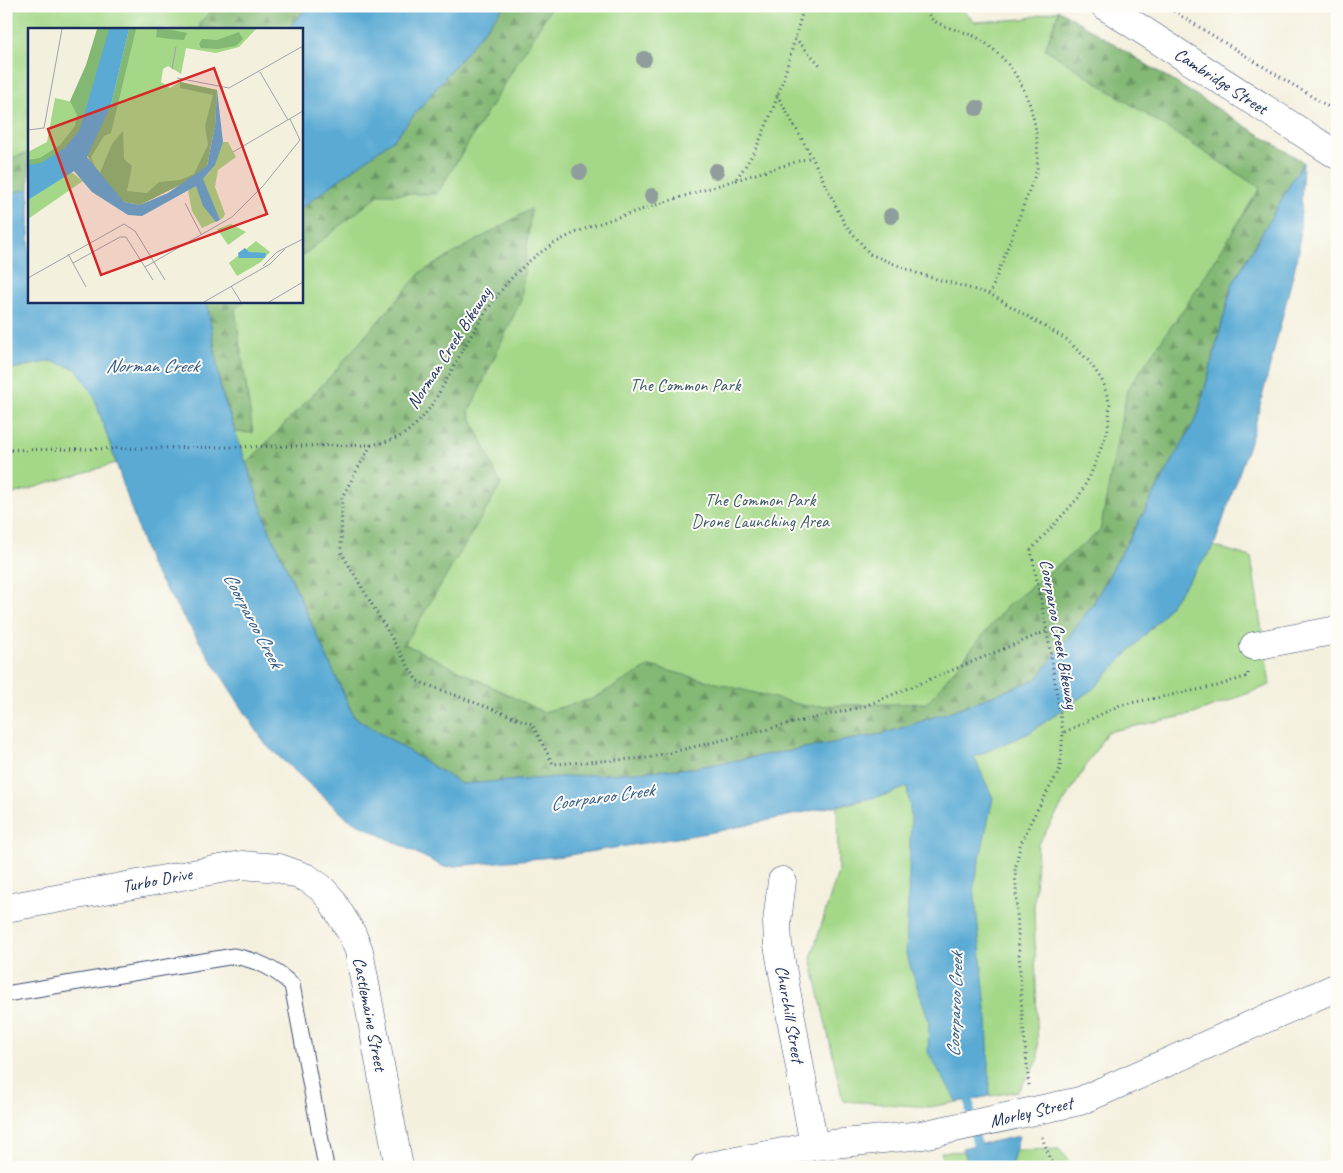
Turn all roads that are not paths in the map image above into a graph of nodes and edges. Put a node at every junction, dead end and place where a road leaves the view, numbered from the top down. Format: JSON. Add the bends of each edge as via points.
{"nodes":[{"id":1,"x":1105,"y":6,"type":"edge"},
{"id":2,"x":1337,"y":155,"type":"edge"},
{"id":3,"x":1337,"y":630,"type":"edge"},
{"id":4,"x":1254,"y":646,"type":"road end"},
{"id":5,"x":307,"y":878,"type":"joint"},
{"id":6,"x":782,"y":881,"type":"dead end"},
{"id":7,"x":6,"y":908,"type":"edge"},
{"id":8,"x":1337,"y":987,"type":"edge"},
{"id":9,"x":6,"y":994,"type":"edge"},
{"id":10,"x":814,"y":1146,"type":"junction"},
{"id":11,"x":326,"y":1167,"type":"edge"},
{"id":12,"x":399,"y":1167,"type":"edge"},
{"id":13,"x":706,"y":1167,"type":"edge"}],
"edges":[{"from":1,"to":2,"type":"street","name":"Cambridge Street"},
{"from":3,"to":4,"type":"street"},
{"from":5,"to":7,"type":"street","name":"Turbo Drive","via":[[279,868],[242,865]]},
{"from":5,"to":12,"type":"street","name":"Castlemaine Street","via":[[322,888],[336,906],[359,951]]},
{"from":6,"to":10,"type":"street","name":"Churchill Street","via":[[778,945]]},
{"from":8,"to":10,"type":"street","name":"Morley Street","via":[[1080,1101],[922,1135]]},
{"from":9,"to":11,"type":"lane","via":[[234,956],[258,961],[276,970],[292,985]]},
{"from":10,"to":13,"type":"street","name":"Morley Street"}]}
